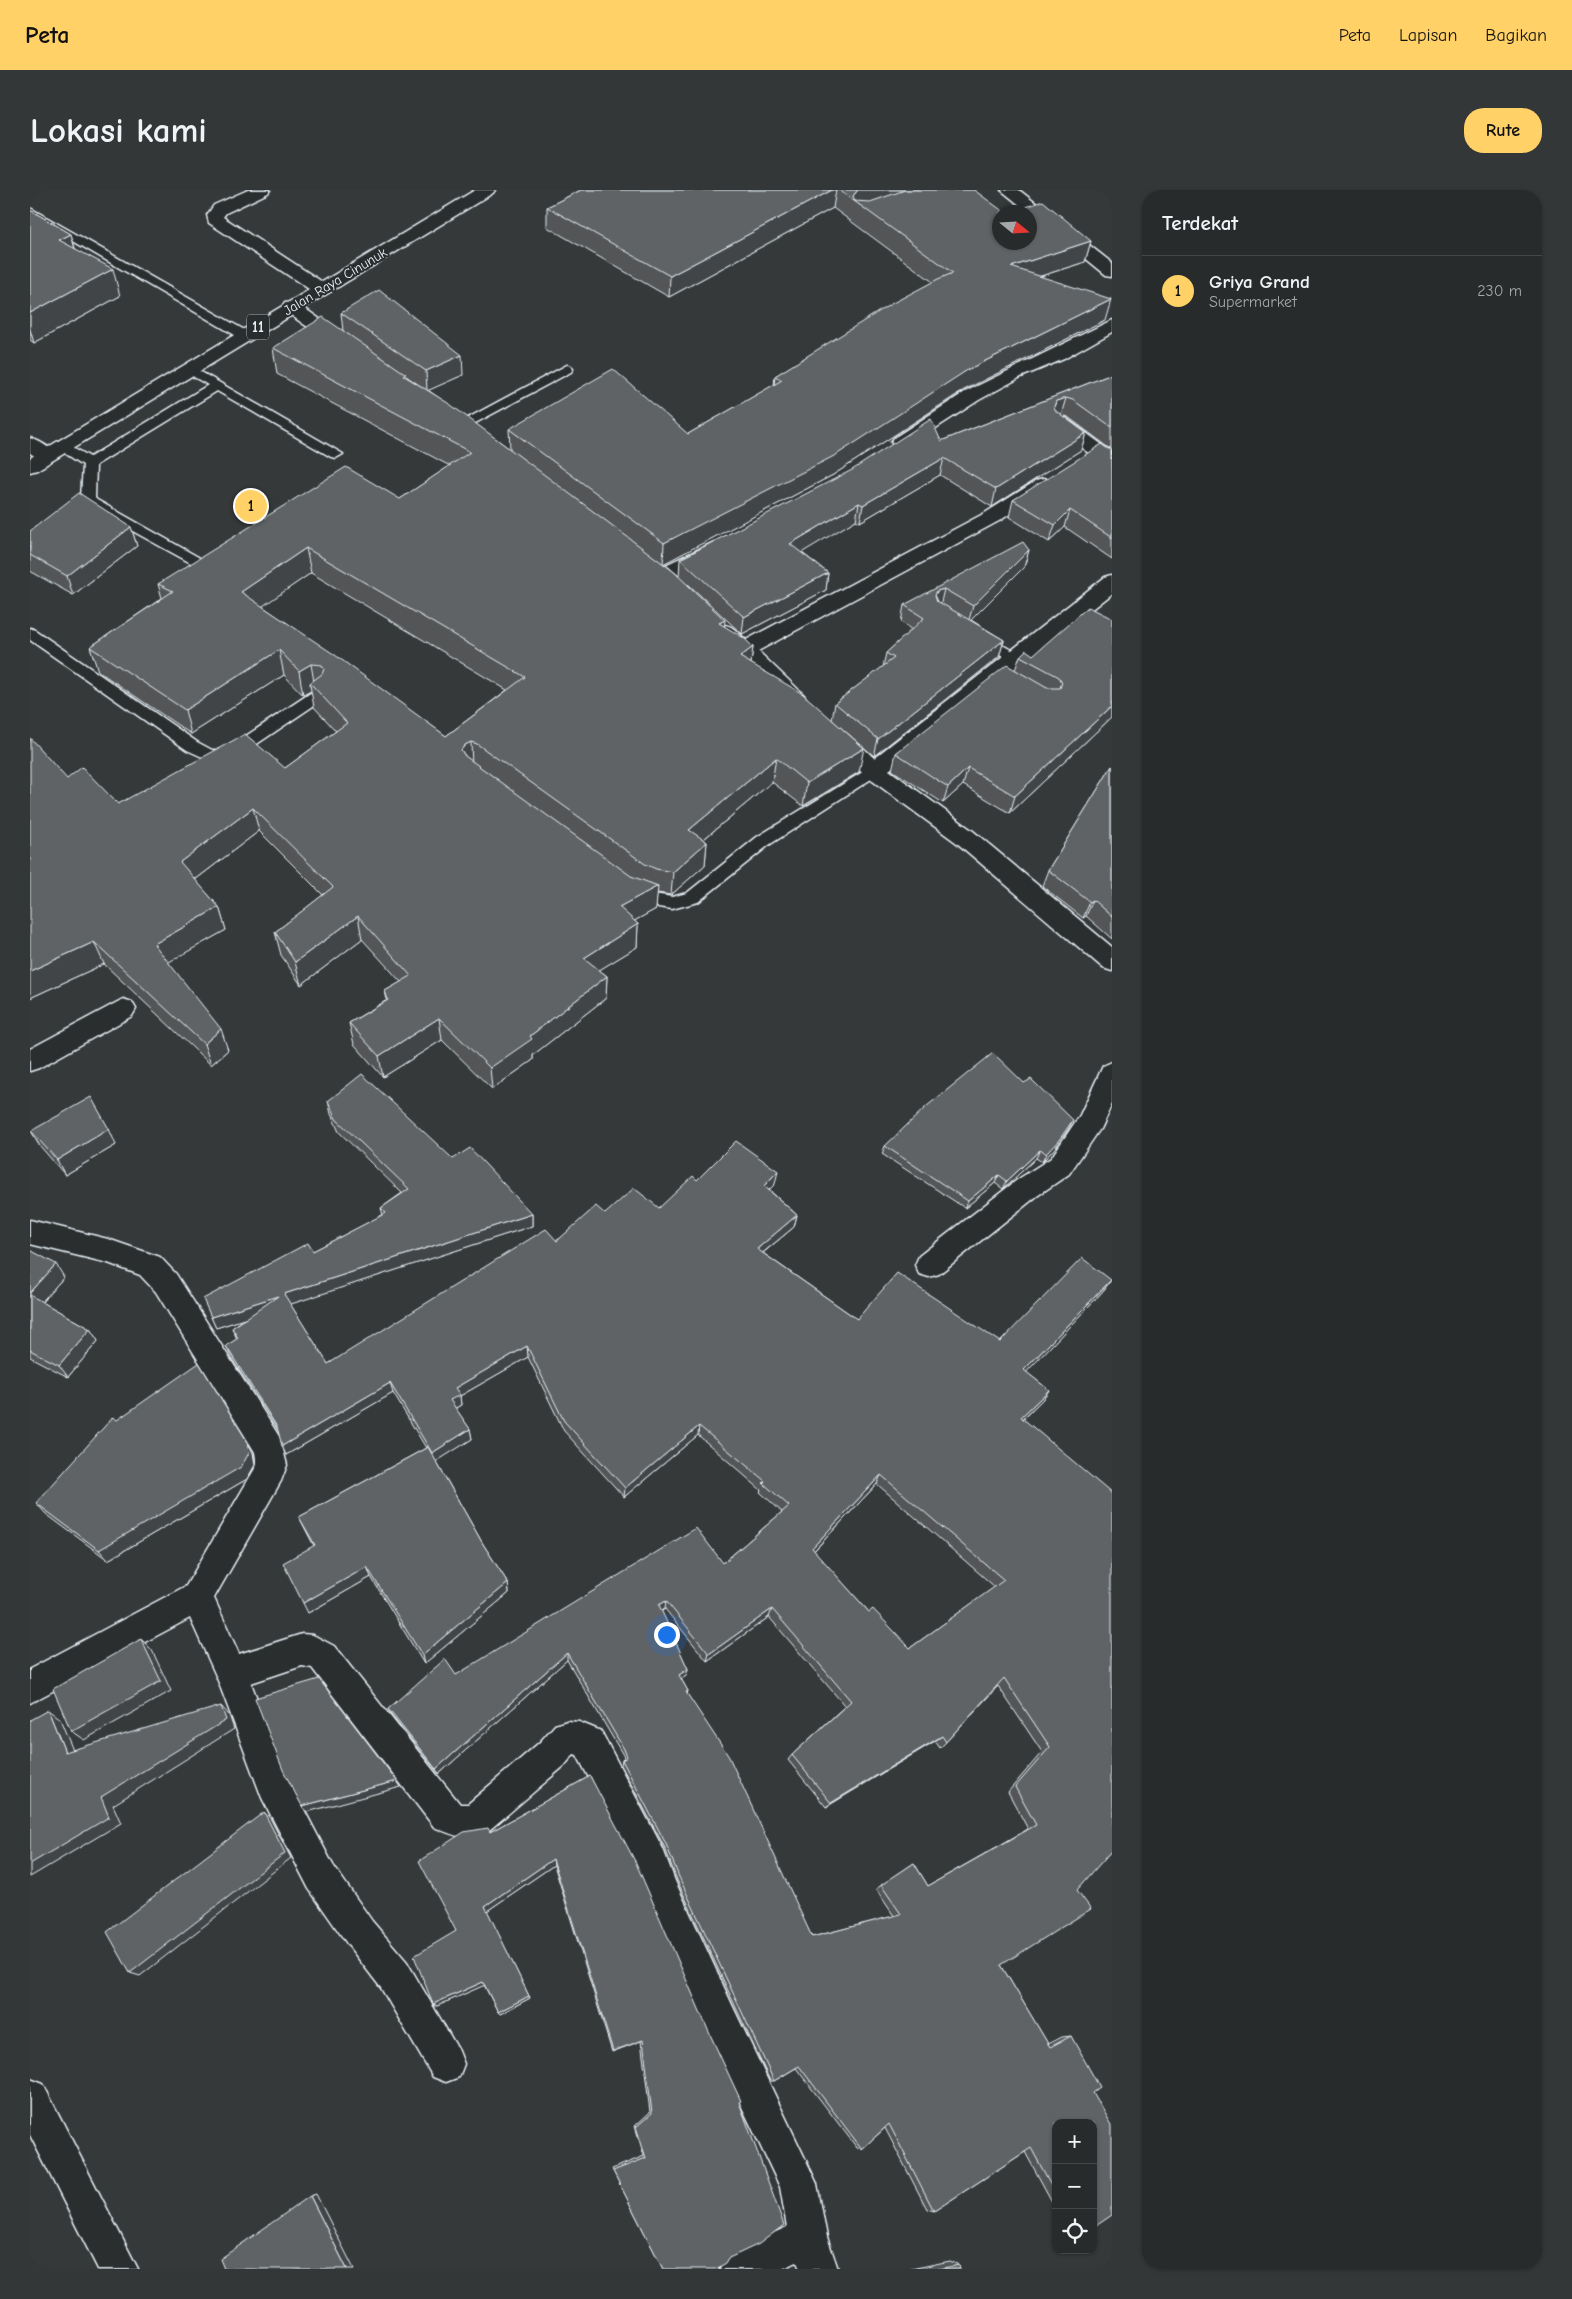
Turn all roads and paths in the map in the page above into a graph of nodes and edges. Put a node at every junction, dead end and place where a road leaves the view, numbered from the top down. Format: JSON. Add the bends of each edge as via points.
{"nodes":[{"id":1,"x":262,"y":190,"type":"edge"},
{"id":2,"x":487,"y":190,"type":"edge"},
{"id":3,"x":1009,"y":190,"type":"edge"},
{"id":4,"x":30,"y":211,"type":"edge"},
{"id":5,"x":1112,"y":272,"type":"edge"},
{"id":6,"x":321,"y":289,"type":"junction"},
{"id":7,"x":291,"y":307,"type":"junction"},
{"id":8,"x":1112,"y":326,"type":"edge"},
{"id":9,"x":244,"y":335,"type":"junction"},
{"id":10,"x":364,"y":358,"type":"edge"},
{"id":11,"x":189,"y":368,"type":"junction"},
{"id":12,"x":566,"y":369,"type":"dead end"},
{"id":13,"x":216,"y":386,"type":"junction"},
{"id":14,"x":1060,"y":423,"type":"edge"},
{"id":15,"x":461,"y":425,"type":"edge"},
{"id":16,"x":46,"y":448,"type":"edge"},
{"id":17,"x":889,"y":450,"type":"edge"},
{"id":18,"x":336,"y":454,"type":"dead end"},
{"id":19,"x":1097,"y":457,"type":"edge"},
{"id":20,"x":90,"y":463,"type":"junction"},
{"id":21,"x":30,"y":466,"type":"edge"},
{"id":22,"x":1056,"y":476,"type":"edge"},
{"id":23,"x":730,"y":539,"type":"edge"},
{"id":24,"x":209,"y":569,"type":"edge"},
{"id":25,"x":1112,"y":582,"type":"edge"},
{"id":26,"x":680,"y":589,"type":"edge"},
{"id":27,"x":1076,"y":609,"type":"junction"},
{"id":28,"x":710,"y":618,"type":"edge"},
{"id":29,"x":1098,"y":622,"type":"edge"},
{"id":30,"x":970,"y":631,"type":"edge"},
{"id":31,"x":30,"y":633,"type":"edge"},
{"id":32,"x":744,"y":650,"type":"junction"},
{"id":33,"x":1017,"y":659,"type":"junction"},
{"id":34,"x":320,"y":694,"type":"edge"},
{"id":35,"x":874,"y":770,"type":"junction"},
{"id":36,"x":621,"y":882,"type":"edge"},
{"id":37,"x":1112,"y":961,"type":"edge"},
{"id":38,"x":122,"y":1009,"type":"dead end"},
{"id":39,"x":30,"y":1061,"type":"edge"},
{"id":40,"x":1112,"y":1073,"type":"edge"},
{"id":41,"x":30,"y":1232,"type":"edge"},
{"id":42,"x":929,"y":1265,"type":"dead end"},
{"id":43,"x":197,"y":1597,"type":"junction"},
{"id":44,"x":231,"y":1674,"type":"junction"},
{"id":45,"x":30,"y":1687,"type":"edge"},
{"id":46,"x":446,"y":2064,"type":"dead end"},
{"id":47,"x":30,"y":2097,"type":"edge"},
{"id":48,"x":814,"y":2253,"type":"edge"},
{"id":49,"x":119,"y":2269,"type":"edge"},
{"id":50,"x":739,"y":2269,"type":"edge"}],
"edges":[{"from":1,"to":6,"type":"main road","via":[[220,209],[215,219]]},
{"from":2,"to":6,"type":"main road","name":"Jalan Raya Cinunuk","number":"11"},
{"from":3,"to":5,"type":"main road","via":[[1031,197]]},
{"from":4,"to":9,"type":"lane"},
{"from":6,"to":7,"type":"main road","name":"Jalan Raya Cinunuk","number":"11"},
{"from":7,"to":9,"type":"main road","name":"Jalan Raya Cinunuk","number":"11"},
{"from":7,"to":10,"type":"main road"},
{"from":8,"to":17,"type":"main road","via":[[972,396]]},
{"from":9,"to":11,"type":"main road","name":"Jalan Raya Cinunuk","number":"11"},
{"from":11,"to":13,"type":"lane"},
{"from":11,"to":16,"type":"main road","name":"Jalan Raya Cinunuk","number":"11"},
{"from":12,"to":15,"type":"lane"},
{"from":13,"to":18,"type":"lane"},
{"from":13,"to":20,"type":"lane"},
{"from":14,"to":19,"type":"main road"},
{"from":16,"to":20,"type":"lane"},
{"from":16,"to":21,"type":"main road","name":"Jalan Raya Cinunuk","number":"11"},
{"from":20,"to":24,"type":"lane","via":[[88,498],[92,503]]},
{"from":22,"to":32,"type":"main road","via":[[992,517]]},
{"from":23,"to":26,"type":"main road","via":[[655,569]]},
{"from":25,"to":27,"type":"main road"},
{"from":27,"to":29,"type":"main road"},
{"from":27,"to":33,"type":"main road"},
{"from":28,"to":32,"type":"main road"},
{"from":30,"to":33,"type":"lane"},
{"from":31,"to":34,"type":"lane","via":[[209,755],[228,756]]},
{"from":32,"to":35,"type":"main road"},
{"from":33,"to":35,"type":"main road","via":[[1007,676]]},
{"from":35,"to":36,"type":"lane","via":[[763,841],[692,898],[672,903],[652,900]]},
{"from":35,"to":37,"type":"main road","via":[[965,838]]},
{"from":38,"to":39,"type":"main road"},
{"from":40,"to":42,"type":"main road","via":[[1091,1121],[1060,1166]]},
{"from":41,"to":43,"type":"main road","via":[[108,1251],[150,1266],[166,1283],[270,1448],[272,1465],[266,1481]]},
{"from":43,"to":44,"type":"main road"},
{"from":43,"to":45,"type":"main road"},
{"from":44,"to":46,"type":"main road","via":[[274,1786],[321,1876],[394,1975]]},
{"from":44,"to":48,"type":"main road","via":[[302,1650],[323,1657],[446,1815],[460,1822],[475,1820],[552,1754],[567,1737],[589,1743],[647,1852],[659,1886],[719,2018],[798,2184]]},
{"from":47,"to":49,"type":"main road"},
{"from":48,"to":50,"type":"main road"}]}
